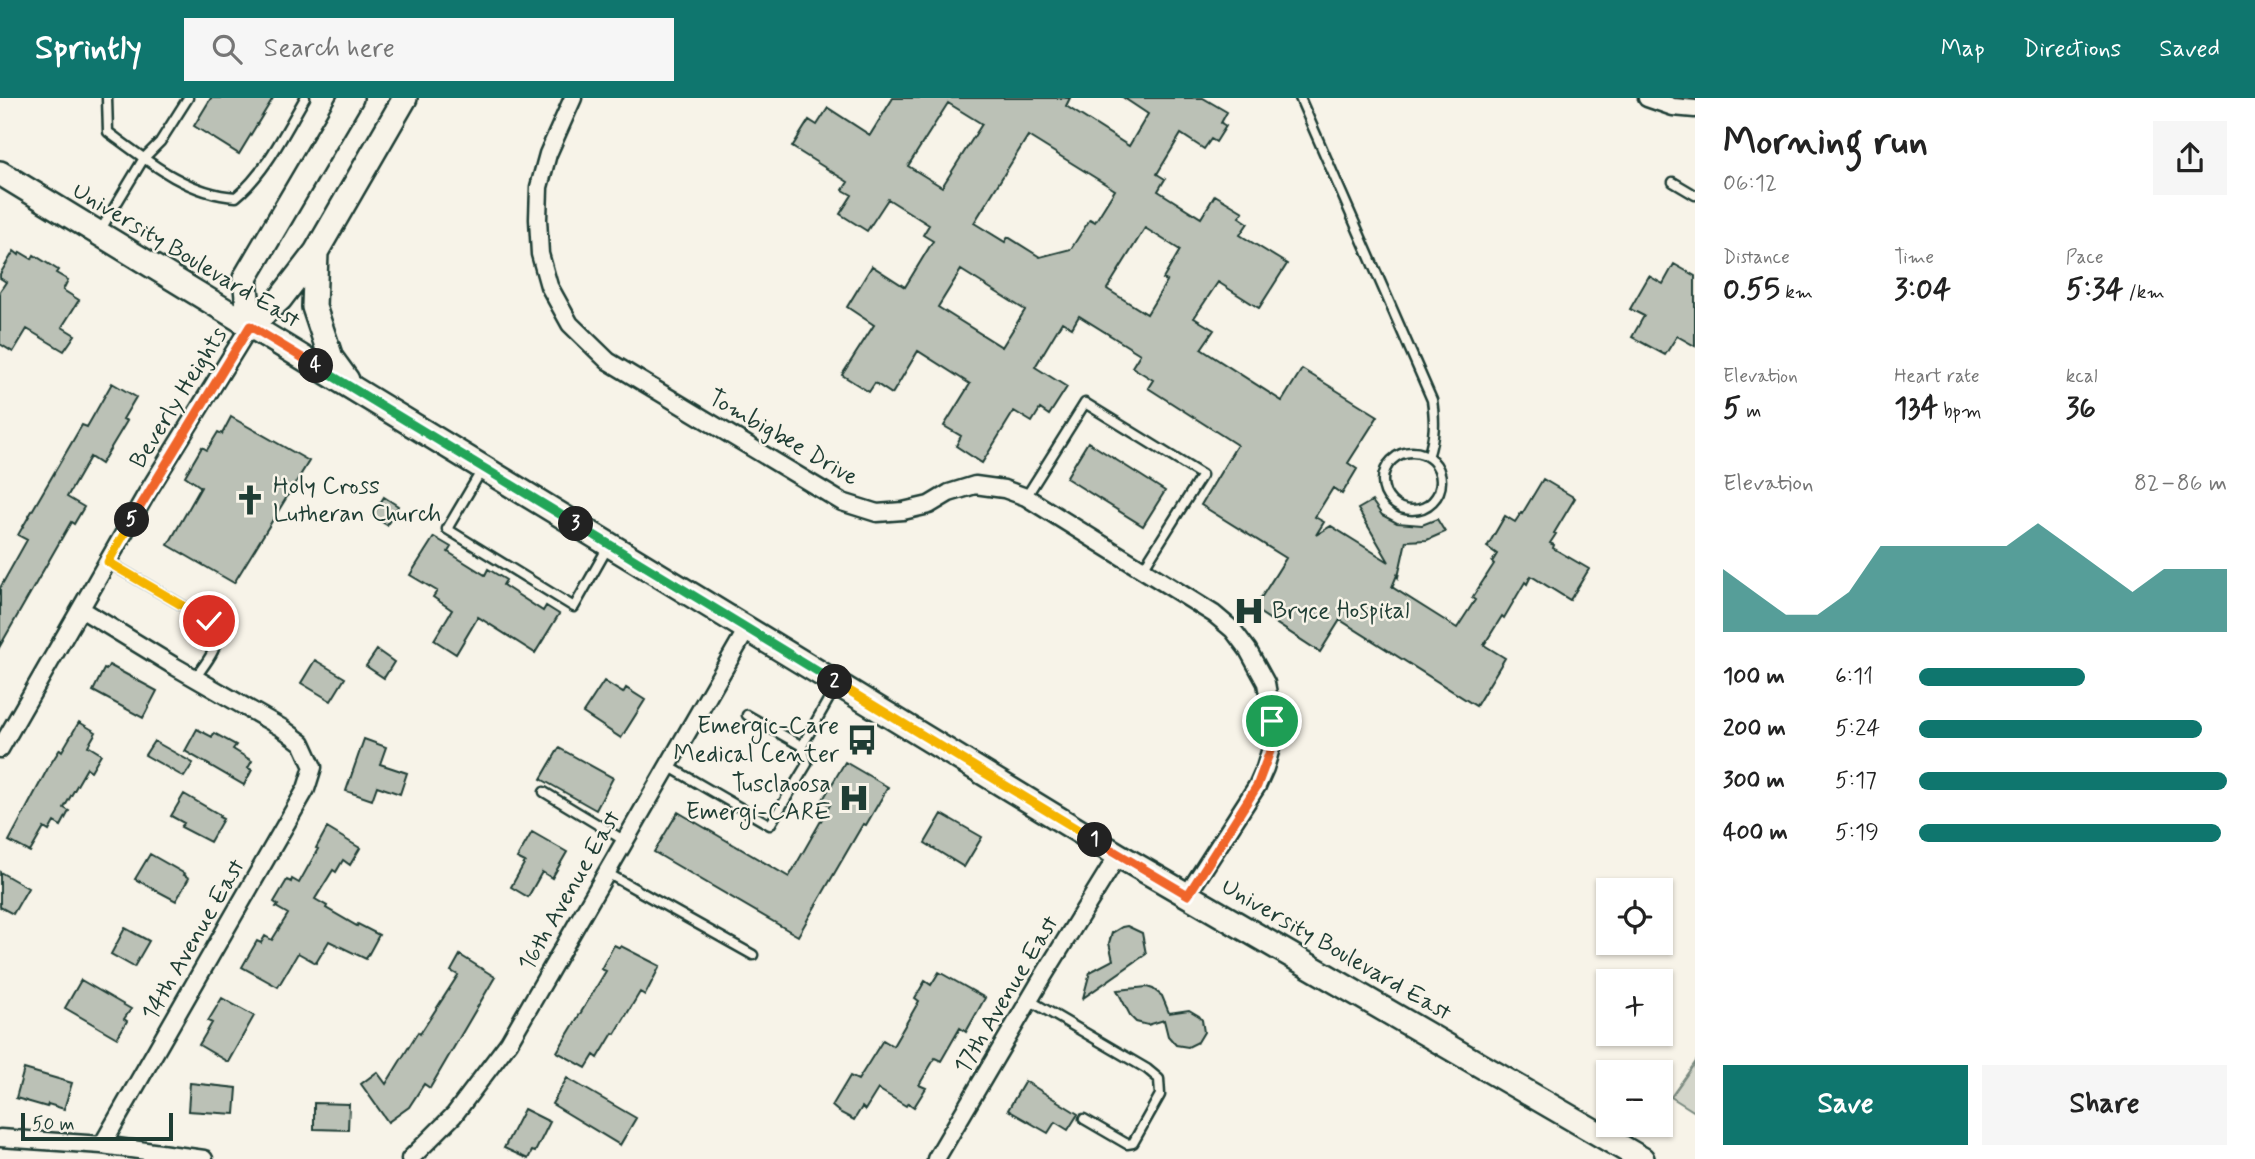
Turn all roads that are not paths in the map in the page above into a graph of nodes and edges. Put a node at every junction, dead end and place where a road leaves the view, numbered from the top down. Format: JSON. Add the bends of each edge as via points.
{"nodes":[{"id":1,"x":107,"y":98,"type":"edge"},
{"id":2,"x":188,"y":98,"type":"edge"},
{"id":3,"x":305,"y":98,"type":"edge"},
{"id":4,"x":351,"y":98,"type":"edge"},
{"id":5,"x":405,"y":98,"type":"edge"},
{"id":6,"x":573,"y":98,"type":"edge"},
{"id":7,"x":1300,"y":98,"type":"edge"},
{"id":8,"x":1647,"y":98,"type":"edge"},
{"id":9,"x":1695,"y":109,"type":"edge"},
{"id":10,"x":144,"y":158,"type":"junction"},
{"id":11,"x":1,"y":174,"type":"edge"},
{"id":12,"x":1673,"y":182,"type":"dead end"},
{"id":13,"x":1695,"y":195,"type":"edge"},
{"id":14,"x":98,"y":233,"type":"junction"},
{"id":15,"x":316,"y":252,"type":"junction"},
{"id":16,"x":250,"y":326,"type":"junction"},
{"id":17,"x":353,"y":388,"type":"junction"},
{"id":18,"x":1428,"y":457,"type":"junction"},
{"id":19,"x":484,"y":468,"type":"junction"},
{"id":20,"x":1026,"y":497,"type":"junction"},
{"id":21,"x":609,"y":545,"type":"junction"},
{"id":22,"x":108,"y":562,"type":"junction"},
{"id":23,"x":1143,"y":569,"type":"junction"},
{"id":24,"x":81,"y":609,"type":"junction"},
{"id":25,"x":747,"y":629,"type":"junction"},
{"id":26,"x":195,"y":678,"type":"junction"},
{"id":27,"x":838,"y":684,"type":"junction"},
{"id":28,"x":747,"y":715,"type":"dead end"},
{"id":29,"x":802,"y":746,"type":"junction"},
{"id":30,"x":0,"y":750,"type":"edge"},
{"id":31,"x":668,"y":766,"type":"junction"},
{"id":32,"x":544,"y":792,"type":"dead end"},
{"id":33,"x":625,"y":841,"type":"junction"},
{"id":34,"x":1118,"y":855,"type":"junction"},
{"id":35,"x":607,"y":873,"type":"junction"},
{"id":36,"x":1188,"y":895,"type":"junction"},
{"id":37,"x":752,"y":955,"type":"dead end"},
{"id":38,"x":1029,"y":1000,"type":"junction"},
{"id":39,"x":1084,"y":1119,"type":"dead end"},
{"id":40,"x":0,"y":1138,"type":"edge"},
{"id":41,"x":102,"y":1145,"type":"junction"},
{"id":42,"x":204,"y":1159,"type":"edge"},
{"id":43,"x":410,"y":1159,"type":"edge"},
{"id":44,"x":936,"y":1159,"type":"edge"},
{"id":45,"x":1642,"y":1159,"type":"edge"}],
"edges":[{"from":1,"to":10,"type":"lane","via":[[108,131]]},
{"from":2,"to":10,"type":"lane"},
{"from":3,"to":10,"type":"lane","via":[[250,185],[236,198],[188,184]]},
{"from":4,"to":16,"type":"main road","via":[[245,278]]},
{"from":5,"to":15,"type":"main road"},
{"from":6,"to":20,"type":"street","name":"Tombigbee Drive","via":[[539,187],[540,254],[549,286],[570,324],[608,361],[842,502],[877,513],[903,511],[975,485]]},
{"from":7,"to":18,"type":"lane","via":[[1432,400],[1434,440]]},
{"from":8,"to":9,"type":"street"},
{"from":10,"to":14,"type":"lane"},
{"from":11,"to":14,"type":"main road","name":"University Boulevard East"},
{"from":12,"to":13,"type":"lane"},
{"from":14,"to":16,"type":"main road","name":"University Boulevard East"},
{"from":15,"to":16,"type":"main road","via":[[280,299]]},
{"from":15,"to":17,"type":"main road","via":[[314,307],[331,358]]},
{"from":16,"to":17,"type":"main road","name":"University Boulevard East"},
{"from":16,"to":22,"type":"street","name":"Beverly Heights"},
{"from":17,"to":19,"type":"main road","name":"University Boulevard East"},
{"from":18,"to":18,"type":"lane","via":[[1441,481],[1435,498],[1410,510],[1392,502],[1383,486],[1386,467],[1400,454]]},
{"from":19,"to":21,"type":"main road","name":"University Boulevard East"},
{"from":19,"to":21,"type":"lane","via":[[447,529],[573,607]]},
{"from":20,"to":23,"type":"street","name":"Tombigbee Drive"},
{"from":20,"to":23,"type":"lane","via":[[1085,402],[1202,475]]},
{"from":21,"to":25,"type":"main road","name":"University Boulevard East"},
{"from":22,"to":24,"type":"street","name":"Beverly Heights"},
{"from":22,"to":26,"type":"lane","via":[[217,628],[215,649]]},
{"from":23,"to":36,"type":"street","name":"Tombigbee Drive","via":[[1233,630],[1266,683],[1272,721],[1272,746],[1257,786]]},
{"from":24,"to":26,"type":"street"},
{"from":24,"to":30,"type":"street","name":"Beverly Heights"},
{"from":25,"to":27,"type":"main road","name":"University Boulevard East"},
{"from":25,"to":31,"type":"street","name":"16th Avenue East"},
{"from":26,"to":41,"type":"street","name":"14th Avenue East","via":[[302,743],[313,767],[306,789]]},
{"from":27,"to":29,"type":"lane"},
{"from":27,"to":34,"type":"main road","name":"University Boulevard East"},
{"from":28,"to":29,"type":"lane"},
{"from":29,"to":31,"type":"lane","via":[[807,764],[770,825]]},
{"from":31,"to":33,"type":"street","name":"16th Avenue East"},
{"from":32,"to":33,"type":"lane"},
{"from":33,"to":35,"type":"street","name":"16th Avenue East"},
{"from":34,"to":36,"type":"main road","name":"University Boulevard East"},
{"from":34,"to":38,"type":"street","name":"17th Avenue East"},
{"from":35,"to":37,"type":"lane"},
{"from":35,"to":43,"type":"street","name":"16th Avenue East","via":[[509,1042],[454,1115]]},
{"from":36,"to":45,"type":"main road","name":"University Boulevard East"},
{"from":38,"to":39,"type":"lane","via":[[1159,1080],[1160,1096],[1133,1143],[1127,1144]]},
{"from":38,"to":44,"type":"street","name":"17th Avenue East"},
{"from":40,"to":41,"type":"street"},
{"from":41,"to":42,"type":"street"}]}
